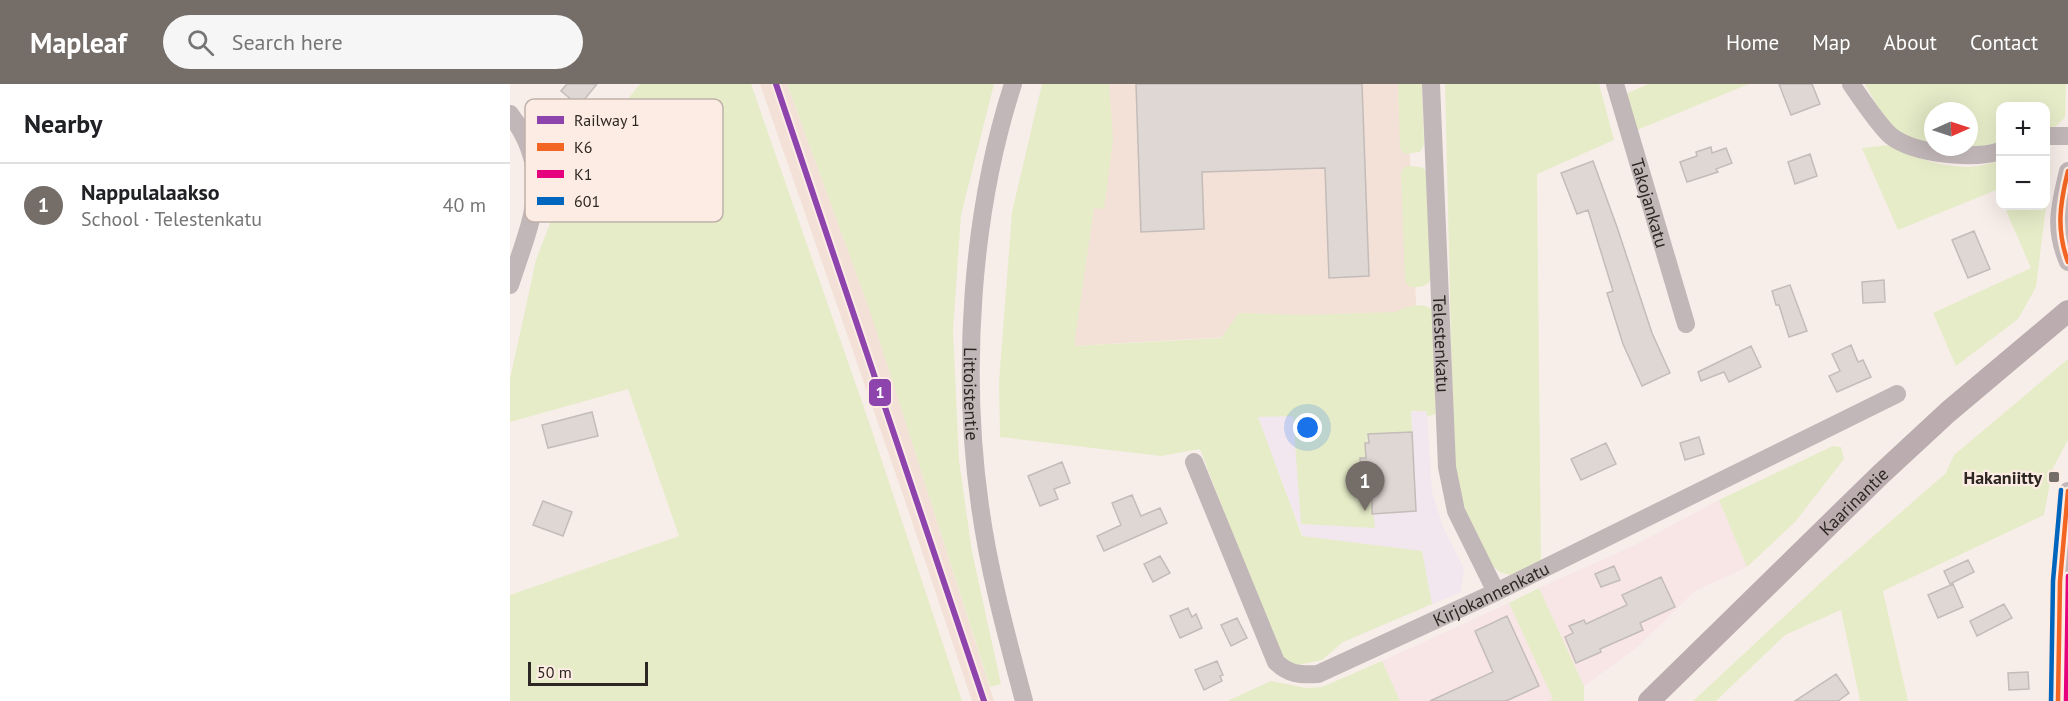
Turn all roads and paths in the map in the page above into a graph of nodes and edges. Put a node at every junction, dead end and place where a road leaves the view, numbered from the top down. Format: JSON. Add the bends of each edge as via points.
{"nodes":[{"id":1,"x":1013,"y":84,"type":"edge"},
{"id":2,"x":1431,"y":84,"type":"edge"},
{"id":3,"x":1615,"y":84,"type":"edge"},
{"id":4,"x":1851,"y":84,"type":"edge"},
{"id":5,"x":510,"y":114,"type":"edge"},
{"id":6,"x":2050,"y":136,"type":"edge"},
{"id":7,"x":2068,"y":136,"type":"edge"},
{"id":8,"x":525,"y":140,"type":"edge"},
{"id":9,"x":1996,"y":152,"type":"edge"},
{"id":10,"x":2068,"y":171,"type":"edge"},
{"id":11,"x":531,"y":222,"type":"edge"},
{"id":12,"x":2068,"y":262,"type":"edge"},
{"id":13,"x":510,"y":285,"type":"edge"},
{"id":14,"x":2068,"y":311,"type":"edge"},
{"id":15,"x":1686,"y":324,"type":"dead end"},
{"id":16,"x":1897,"y":394,"type":"dead end"},
{"id":17,"x":1194,"y":462,"type":"dead end"},
{"id":18,"x":2068,"y":491,"type":"edge"},
{"id":19,"x":1496,"y":592,"type":"junction"},
{"id":20,"x":2063,"y":642,"type":"edge"},
{"id":21,"x":1024,"y":701,"type":"edge"},
{"id":22,"x":1649,"y":701,"type":"edge"},
{"id":23,"x":2058,"y":701,"type":"edge"}],
"edges":[{"from":1,"to":21,"type":"street","name":"Littoistentie","via":[[979,237],[971,394],[976,478],[987,552]]},
{"from":2,"to":19,"type":"street","name":"Telestenkatu","via":[[1447,467],[1456,511]]},
{"from":3,"to":15,"type":"street","name":"Takojankatu"},
{"from":4,"to":9,"type":"street","via":[[1891,136],[1919,149],[1958,156]]},
{"from":5,"to":8,"type":"street"},
{"from":6,"to":7,"type":"street"},
{"from":10,"to":12,"type":"street","via":[[2058,232]]},
{"from":11,"to":13,"type":"street"},
{"from":14,"to":22,"type":"main road","name":"Kaarinantie","via":[[1880,475]]},
{"from":16,"to":19,"type":"street","name":"Kirjokannenkatu"},
{"from":17,"to":19,"type":"street","name":"Kirjokannenkatu","via":[[1276,662],[1286,671],[1318,674]]},
{"from":18,"to":20,"type":"street","via":[[2061,580]]},
{"from":20,"to":23,"type":"street"}]}
